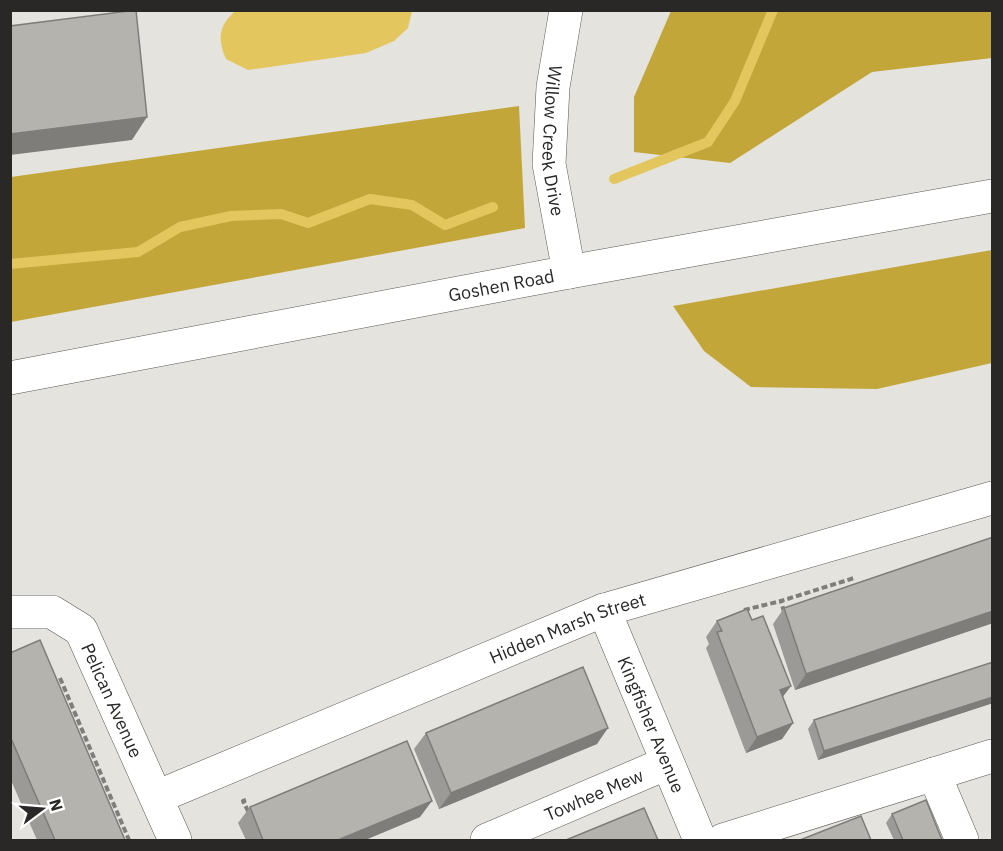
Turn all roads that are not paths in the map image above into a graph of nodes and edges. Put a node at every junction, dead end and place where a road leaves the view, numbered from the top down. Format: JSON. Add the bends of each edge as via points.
{"nodes":[{"id":1,"x":566,"y":10,"type":"edge"},
{"id":2,"x":993,"y":196,"type":"edge"},
{"id":3,"x":569,"y":272,"type":"junction"},
{"id":4,"x":10,"y":378,"type":"edge"},
{"id":5,"x":993,"y":498,"type":"edge"},
{"id":6,"x":604,"y":610,"type":"junction"},
{"id":7,"x":10,"y":612,"type":"edge"},
{"id":8,"x":993,"y":756,"type":"edge"},
{"id":9,"x":667,"y":763,"type":"junction"},
{"id":10,"x":934,"y":774,"type":"junction"},
{"id":11,"x":157,"y":797,"type":"junction"},
{"id":12,"x":175,"y":840,"type":"edge"},
{"id":13,"x":487,"y":840,"type":"edge"},
{"id":14,"x":700,"y":840,"type":"edge"},
{"id":15,"x":723,"y":840,"type":"edge"},
{"id":16,"x":962,"y":840,"type":"edge"}],
"edges":[{"from":1,"to":3,"type":"street","name":"Willow Creek Drive","via":[[553,87],[549,164]]},
{"from":2,"to":3,"type":"street","name":"Goshen Road"},
{"from":3,"to":4,"type":"street","name":"Goshen Road"},
{"from":5,"to":6,"type":"street","name":"Hidden Marsh Street"},
{"from":6,"to":9,"type":"street","name":"Kingfisher Avenue"},
{"from":6,"to":11,"type":"street","name":"Hidden Marsh Street"},
{"from":7,"to":11,"type":"street","name":"Pelican Avenue","via":[[52,612],[81,630]]},
{"from":8,"to":10,"type":"street"},
{"from":9,"to":13,"type":"street","name":"Towhee Mew"},
{"from":9,"to":14,"type":"street","name":"Kingfisher Avenue"},
{"from":10,"to":15,"type":"street"},
{"from":10,"to":16,"type":"street"},
{"from":11,"to":12,"type":"street","name":"Pelican Avenue"}]}
